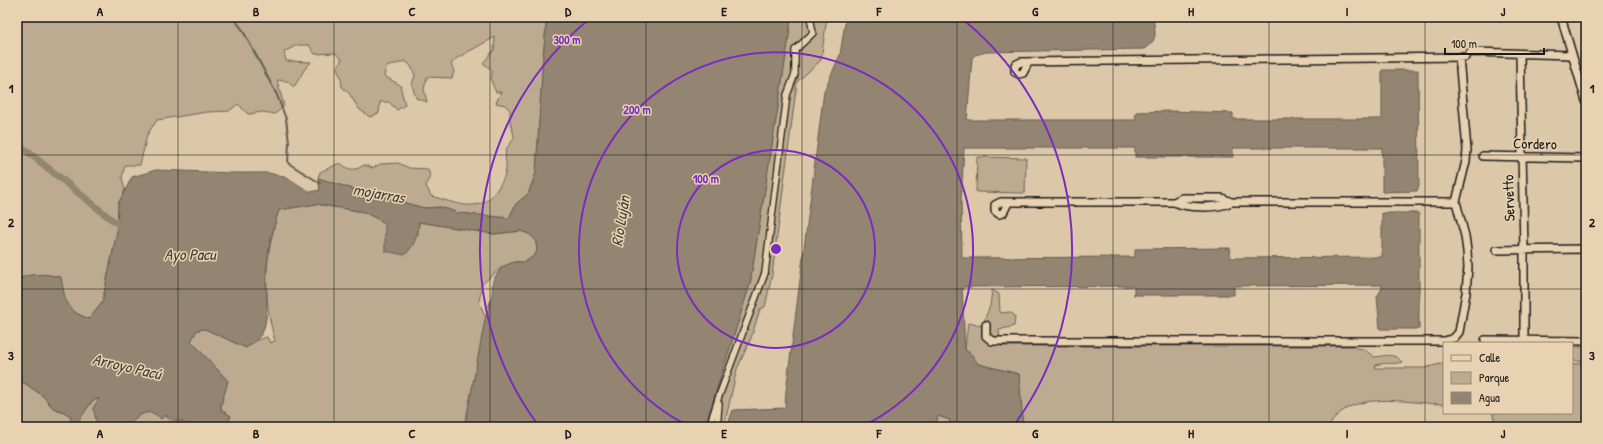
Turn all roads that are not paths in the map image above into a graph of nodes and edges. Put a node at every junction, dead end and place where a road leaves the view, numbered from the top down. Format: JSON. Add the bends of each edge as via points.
{"nodes":[{"id":1,"x":810,"y":17,"type":"edge"},
{"id":2,"x":1561,"y":17,"type":"edge"},
{"id":3,"x":1520,"y":54,"type":"junction"},
{"id":4,"x":1572,"y":55,"type":"junction"},
{"id":5,"x":1464,"y":56,"type":"junction"},
{"id":6,"x":1028,"y":63,"type":"dead end"},
{"id":7,"x":1586,"y":101,"type":"edge"},
{"id":8,"x":1483,"y":156,"type":"dead end"},
{"id":9,"x":1521,"y":157,"type":"junction"},
{"id":10,"x":1586,"y":158,"type":"edge"},
{"id":11,"x":1456,"y":202,"type":"junction"},
{"id":12,"x":1008,"y":203,"type":"dead end"},
{"id":13,"x":1586,"y":249,"type":"edge"},
{"id":14,"x":1496,"y":250,"type":"dead end"},
{"id":15,"x":1524,"y":250,"type":"junction"},
{"id":16,"x":986,"y":325,"type":"dead end"},
{"id":17,"x":1485,"y":340,"type":"dead end"},
{"id":18,"x":1524,"y":340,"type":"junction"},
{"id":19,"x":1586,"y":341,"type":"edge"},
{"id":20,"x":721,"y":392,"type":"junction"},
{"id":21,"x":709,"y":427,"type":"edge"},
{"id":22,"x":717,"y":427,"type":"edge"}],
"edges":[{"from":1,"to":20,"type":"street","via":[[813,33],[795,50],[795,74],[787,95],[765,273]]},
{"from":2,"to":4,"type":"street"},
{"from":3,"to":4,"type":"street"},
{"from":3,"to":5,"type":"street","via":[[1474,52]]},
{"from":3,"to":9,"type":"street","name":"Servetto"},
{"from":4,"to":7,"type":"street"},
{"from":5,"to":6,"type":"street"},
{"from":5,"to":11,"type":"street","via":[[1467,150]]},
{"from":8,"to":9,"type":"street","name":"Cordero"},
{"from":9,"to":10,"type":"street","name":"Cordero"},
{"from":9,"to":15,"type":"street","name":"Servetto"},
{"from":11,"to":12,"type":"street","via":[[1230,202],[1222,206],[1182,205],[1174,202]]},
{"from":11,"to":16,"type":"street","via":[[1465,236],[1468,266],[1459,332],[1450,341],[992,341],[986,336]]},
{"from":13,"to":15,"type":"street"},
{"from":14,"to":15,"type":"street"},
{"from":15,"to":18,"type":"street","name":"Servetto"},
{"from":17,"to":18,"type":"street"},
{"from":18,"to":19,"type":"street"},
{"from":20,"to":21,"type":"street"},
{"from":20,"to":22,"type":"street"}]}
